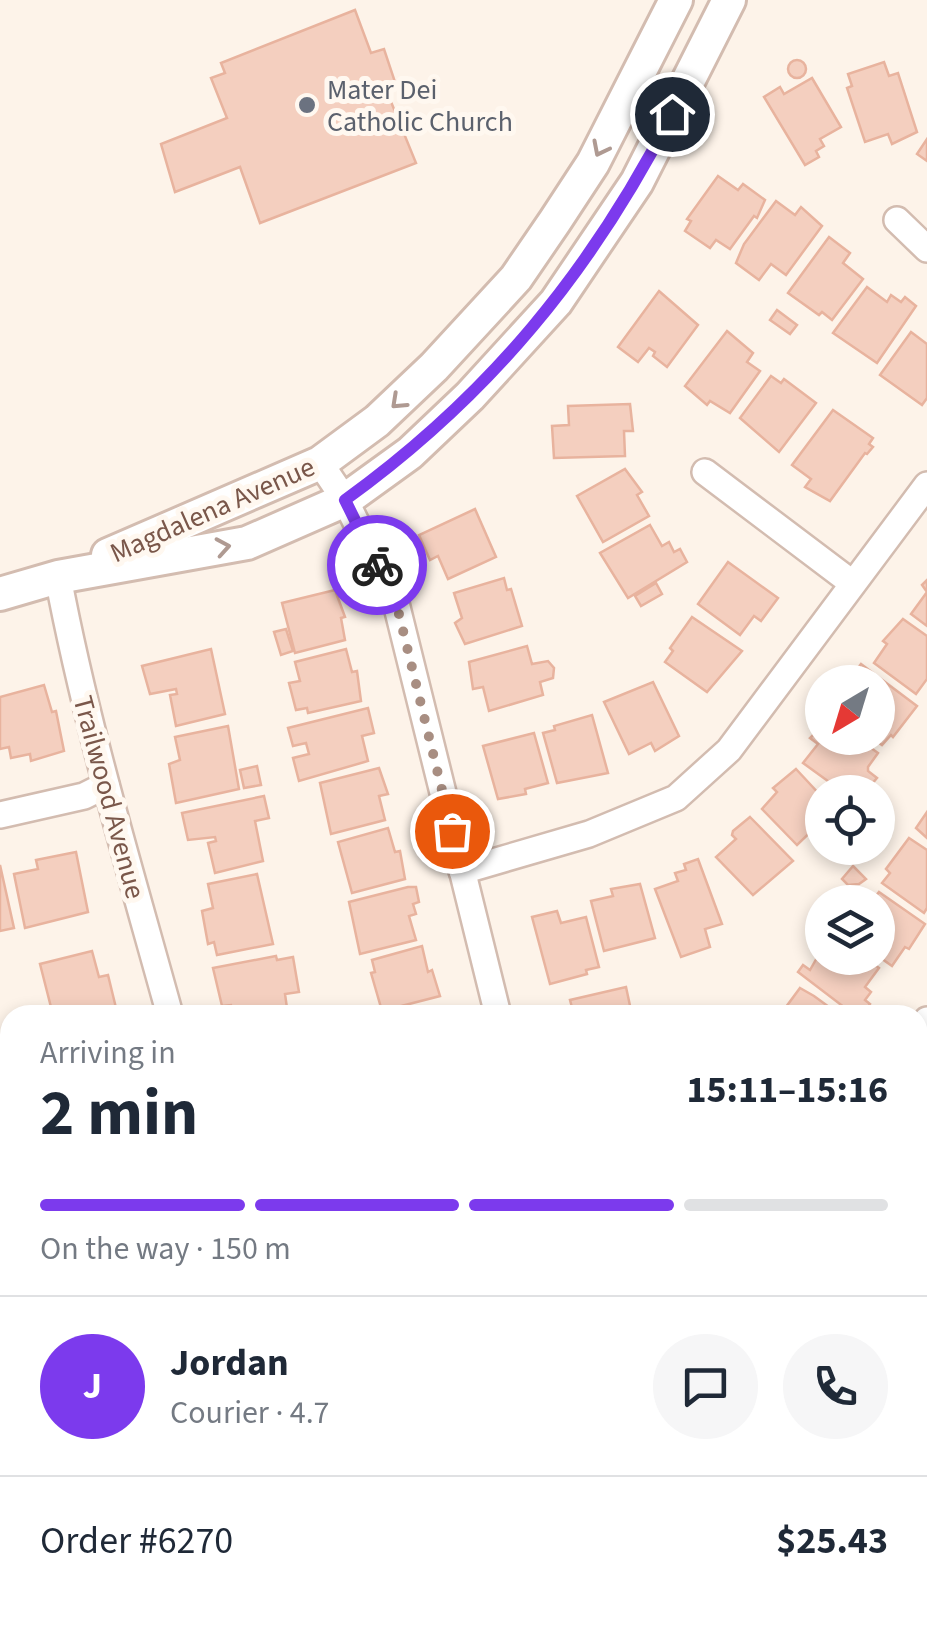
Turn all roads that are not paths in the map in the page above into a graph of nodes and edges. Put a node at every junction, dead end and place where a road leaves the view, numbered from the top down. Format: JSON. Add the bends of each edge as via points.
{"nodes":[{"id":1,"x":676,"y":0,"type":"edge"},
{"id":2,"x":729,"y":0,"type":"edge"},
{"id":3,"x":897,"y":220,"type":"dead end"},
{"id":4,"x":927,"y":249,"type":"edge"},
{"id":5,"x":320,"y":463,"type":"junction"},
{"id":6,"x":705,"y":472,"type":"dead end"},
{"id":7,"x":927,"y":485,"type":"edge"},
{"id":8,"x":345,"y":500,"type":"junction"},
{"id":9,"x":58,"y":577,"type":"junction"},
{"id":10,"x":852,"y":583,"type":"junction"},
{"id":11,"x":0,"y":594,"type":"edge"},
{"id":12,"x":106,"y":785,"type":"junction"},
{"id":13,"x":0,"y":815,"type":"edge"},
{"id":14,"x":462,"y":872,"type":"junction"},
{"id":15,"x":167,"y":1005,"type":"edge"},
{"id":16,"x":495,"y":1005,"type":"edge"}],
"edges":[{"from":1,"to":5,"type":"street","name":"Magdalena Avenue","one_way":true,"via":[[593,164],[516,278],[406,394]]},
{"from":2,"to":8,"type":"street","name":"Magdalena Avenue","via":[[637,182],[556,302],[410,453]]},
{"from":3,"to":4,"type":"street"},
{"from":5,"to":8,"type":"street"},
{"from":5,"to":9,"type":"street","name":"Magdalena Avenue"},
{"from":6,"to":10,"type":"street"},
{"from":7,"to":10,"type":"street"},
{"from":9,"to":8,"type":"street","name":"Magdalena Avenue","one_way":true,"via":[[247,543]]},
{"from":8,"to":14,"type":"street","via":[[396,602]]},
{"from":9,"to":11,"type":"street","name":"Magdalena Avenue"},
{"from":9,"to":12,"type":"street","name":"Trailwood Avenue"},
{"from":10,"to":14,"type":"street","via":[[729,750],[676,798],[589,834]]},
{"from":12,"to":13,"type":"street"},
{"from":12,"to":15,"type":"street","name":"Trailwood Avenue"},
{"from":14,"to":16,"type":"street"}]}
